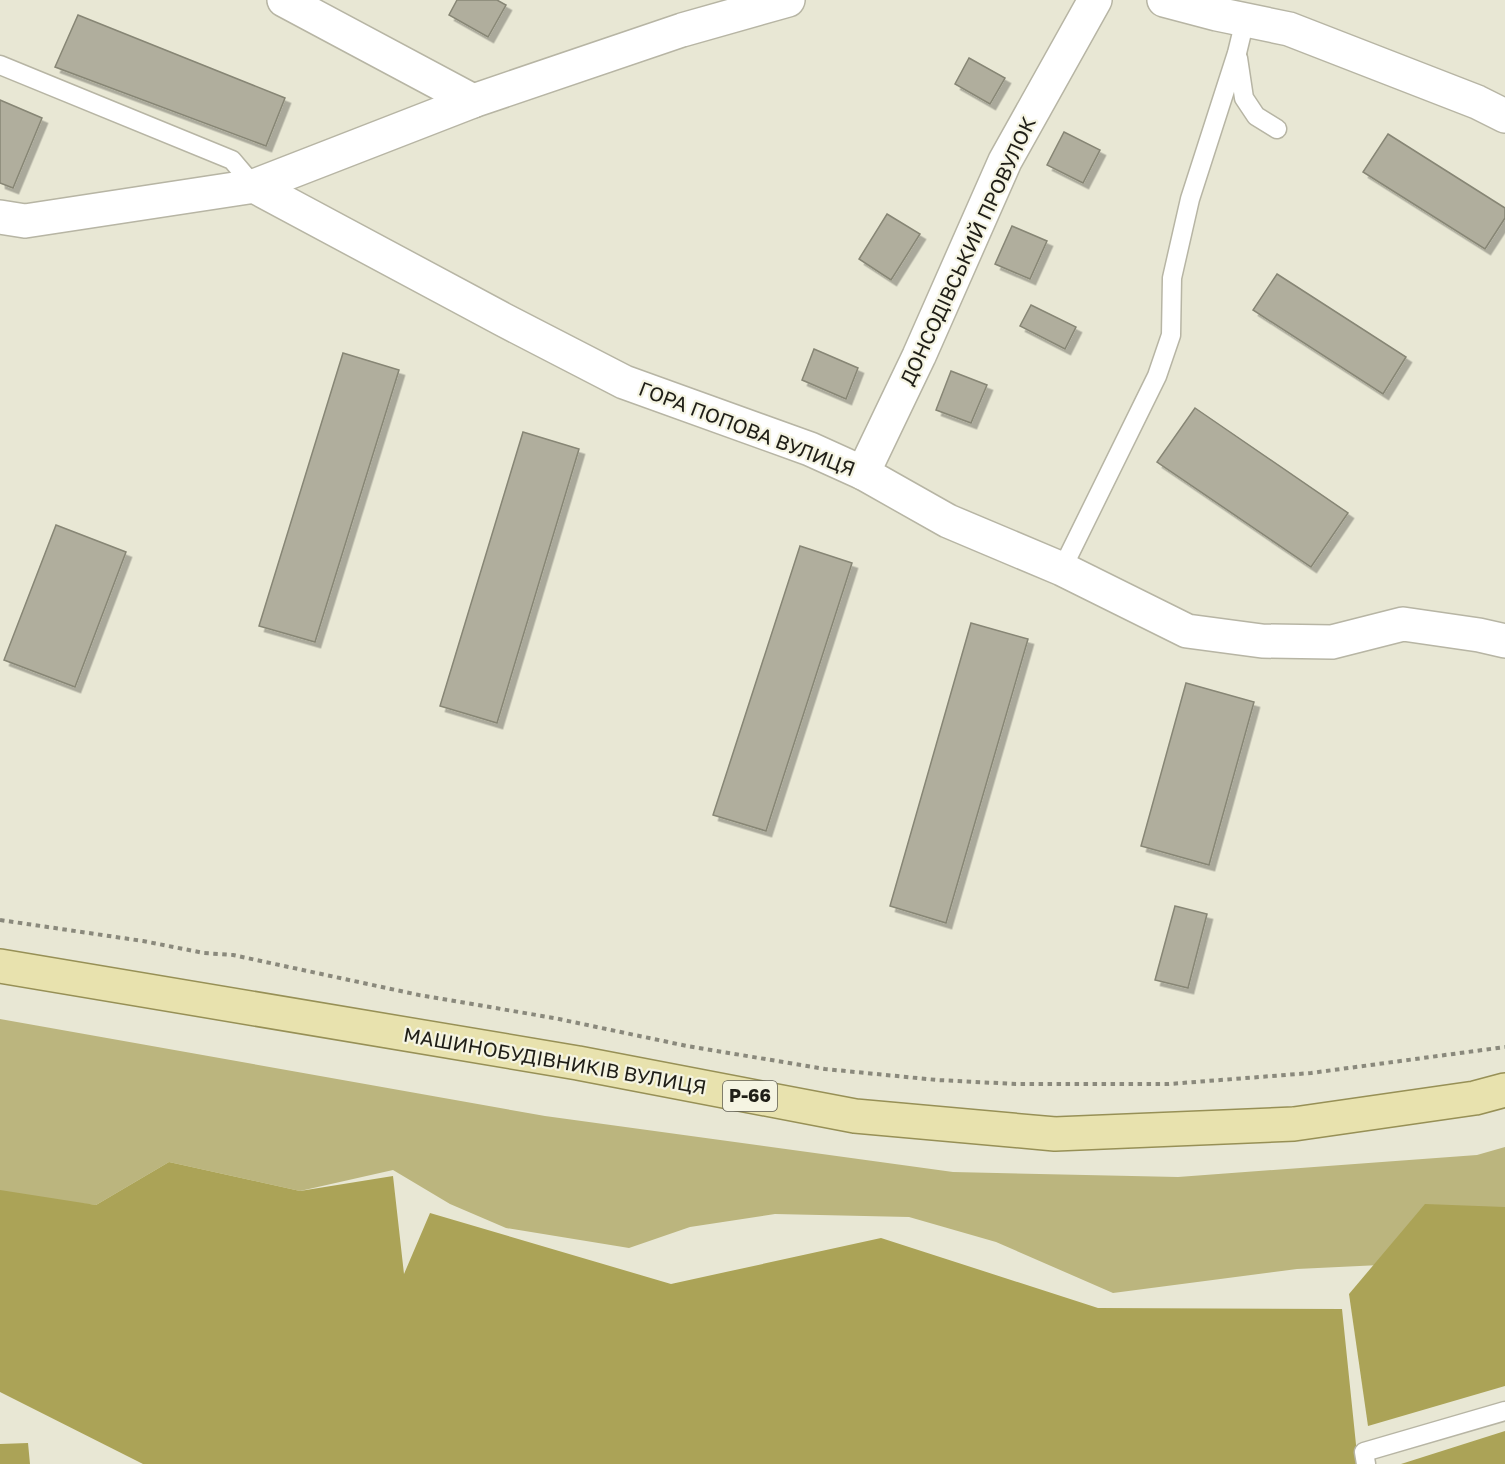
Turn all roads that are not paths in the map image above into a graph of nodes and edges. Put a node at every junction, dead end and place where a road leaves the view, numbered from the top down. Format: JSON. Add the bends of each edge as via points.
{"nodes":[{"id":1,"x":284,"y":0,"type":"edge"},
{"id":2,"x":788,"y":0,"type":"edge"},
{"id":3,"x":1095,"y":0,"type":"edge"},
{"id":4,"x":1164,"y":0,"type":"edge"},
{"id":5,"x":1245,"y":20,"type":"junction"},
{"id":6,"x":1237,"y":53,"type":"junction"},
{"id":7,"x":0,"y":65,"type":"edge"},
{"id":8,"x":473,"y":100,"type":"junction"},
{"id":9,"x":1505,"y":116,"type":"edge"},
{"id":10,"x":1277,"y":129,"type":"dead end"},
{"id":11,"x":254,"y":186,"type":"junction"},
{"id":12,"x":0,"y":216,"type":"edge"},
{"id":13,"x":863,"y":473,"type":"junction"},
{"id":14,"x":1062,"y":569,"type":"junction"},
{"id":15,"x":1505,"y":641,"type":"edge"},
{"id":16,"x":0,"y":966,"type":"edge"},
{"id":17,"x":1505,"y":1090,"type":"edge"},
{"id":18,"x":1505,"y":1412,"type":"edge"},
{"id":19,"x":1366,"y":1464,"type":"edge"}],
"edges":[{"from":1,"to":8,"type":"street"},
{"from":2,"to":8,"type":"street","via":[[682,30]]},
{"from":3,"to":13,"type":"street","name":"ДОНСОДІВСЬКИЙ ПРОВУЛОК","via":[[1005,161]]},
{"from":4,"to":5,"type":"street"},
{"from":5,"to":6,"type":"lane"},
{"from":5,"to":9,"type":"street","via":[[1289,29]]},
{"from":6,"to":10,"type":"lane","via":[[1244,98],[1256,116]]},
{"from":6,"to":14,"type":"lane","via":[[1191,198],[1172,278],[1171,335],[1157,376]]},
{"from":7,"to":11,"type":"lane","via":[[232,160]]},
{"from":8,"to":11,"type":"street"},
{"from":11,"to":12,"type":"street","via":[[25,222]]},
{"from":11,"to":13,"type":"street","name":"ГОРА ПОПОВА ВУЛИЦЯ","via":[[624,382],[810,449]]},
{"from":13,"to":14,"type":"street","name":"ГОРА ПОПОВА ВУЛИЦЯ","via":[[948,521]]},
{"from":14,"to":15,"type":"street","name":"ГОРА ПОПОВА ВУЛИЦЯ","via":[[1187,631],[1262,640],[1332,642],[1403,624]]},
{"from":16,"to":17,"type":"main road","name":"МАШИНОБУДІВНИКІВ ВУЛИЦЯ","number":"Р-66","via":[[578,1063],[855,1116],[1055,1134],[1294,1124],[1475,1098]]},
{"from":18,"to":19,"type":"lane","via":[[1364,1452]]}]}
